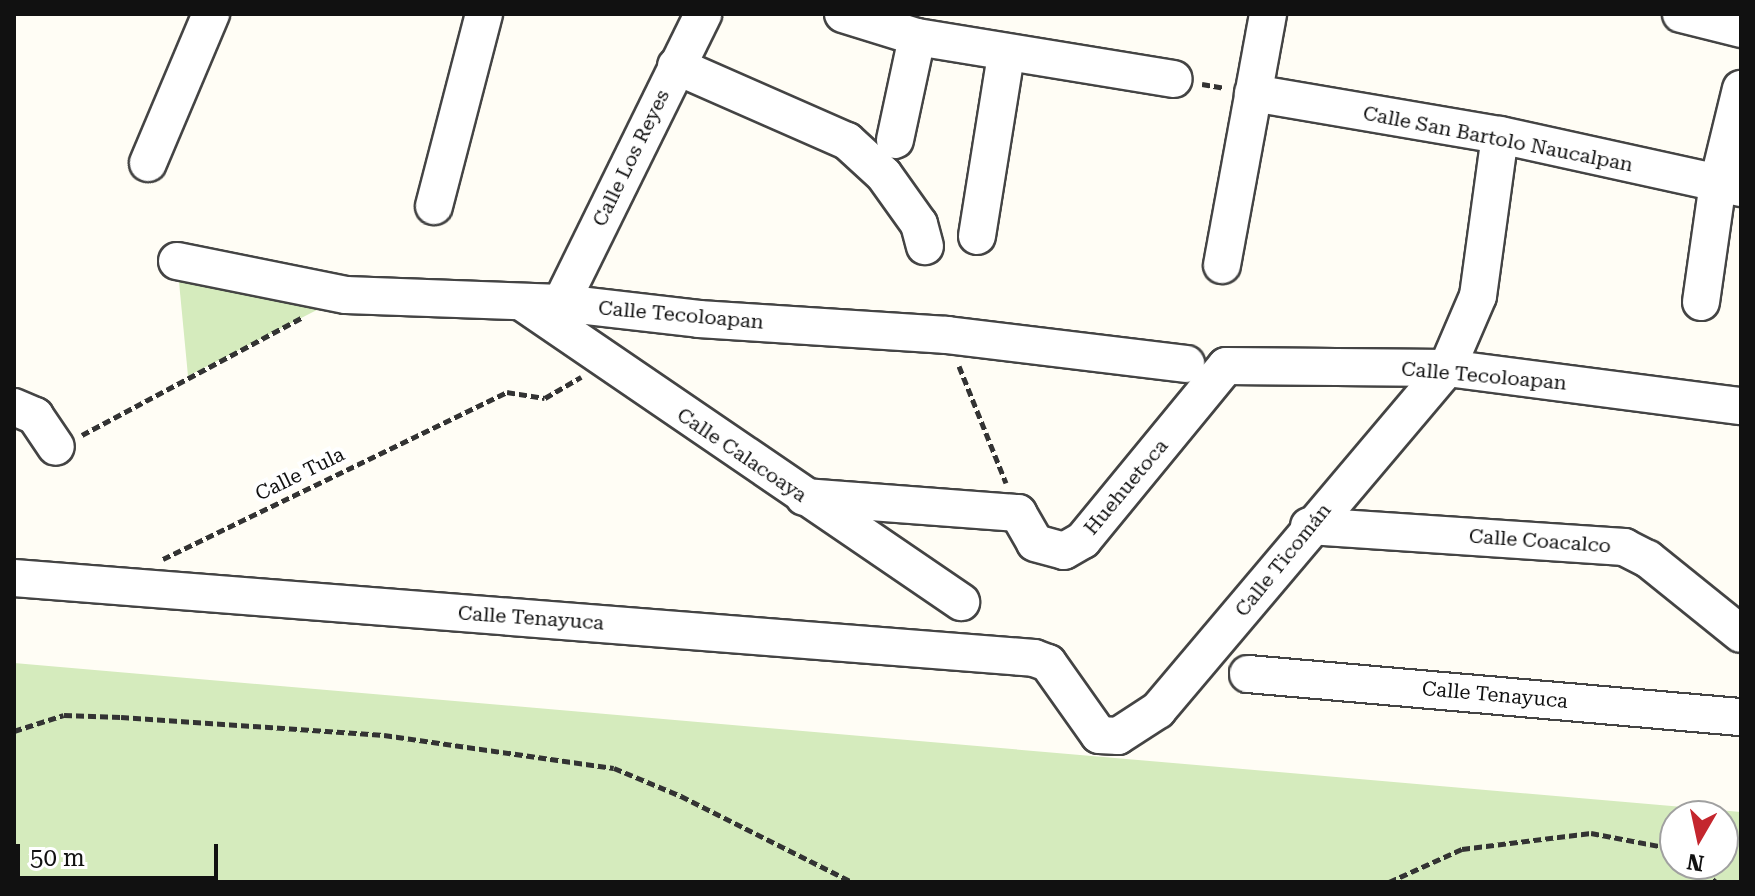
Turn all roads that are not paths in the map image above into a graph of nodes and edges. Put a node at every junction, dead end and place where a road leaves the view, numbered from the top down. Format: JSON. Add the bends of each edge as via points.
{"nodes":[{"id":1,"x":211,"y":14,"type":"edge"},
{"id":2,"x":484,"y":14,"type":"edge"},
{"id":3,"x":703,"y":14,"type":"edge"},
{"id":4,"x":843,"y":14,"type":"edge"},
{"id":5,"x":1268,"y":14,"type":"edge"},
{"id":6,"x":1681,"y":14,"type":"edge"},
{"id":7,"x":1741,"y":29,"type":"edge"},
{"id":8,"x":917,"y":37,"type":"junction"},
{"id":9,"x":1006,"y":54,"type":"junction"},
{"id":10,"x":676,"y":66,"type":"junction"},
{"id":11,"x":1174,"y":79,"type":"road end"},
{"id":12,"x":1741,"y":89,"type":"edge"},
{"id":13,"x":1253,"y":93,"type":"junction"},
{"id":14,"x":1500,"y":135,"type":"junction"},
{"id":15,"x":895,"y":140,"type":"dead end"},
{"id":16,"x":148,"y":163,"type":"dead end"},
{"id":17,"x":1730,"y":186,"type":"edge"},
{"id":18,"x":434,"y":206,"type":"dead end"},
{"id":19,"x":977,"y":236,"type":"dead end"},
{"id":20,"x":925,"y":246,"type":"dead end"},
{"id":21,"x":177,"y":261,"type":"dead end"},
{"id":22,"x":1222,"y":265,"type":"dead end"},
{"id":23,"x":1701,"y":302,"type":"dead end"},
{"id":24,"x":544,"y":304,"type":"junction"},
{"id":25,"x":1186,"y":364,"type":"dead end"},
{"id":26,"x":1226,"y":366,"type":"joint"},
{"id":27,"x":1447,"y":368,"type":"junction"},
{"id":28,"x":14,"y":407,"type":"edge"},
{"id":29,"x":1738,"y":408,"type":"edge"},
{"id":30,"x":56,"y":447,"type":"road end"},
{"id":31,"x":804,"y":497,"type":"junction"},
{"id":32,"x":1309,"y":526,"type":"junction"},
{"id":33,"x":14,"y":578,"type":"edge"},
{"id":34,"x":961,"y":602,"type":"dead end"},
{"id":35,"x":1741,"y":634,"type":"edge"},
{"id":36,"x":1048,"y":663,"type":"joint"},
{"id":37,"x":1248,"y":674,"type":"dead end"},
{"id":38,"x":1741,"y":717,"type":"edge"}],
"edges":[{"from":1,"to":16,"type":"street"},
{"from":2,"to":18,"type":"street"},
{"from":3,"to":10,"type":"street","name":"Calle Los Reyes"},
{"from":4,"to":8,"type":"street"},
{"from":5,"to":13,"type":"street"},
{"from":6,"to":7,"type":"street"},
{"from":8,"to":9,"type":"street"},
{"from":8,"to":15,"type":"street"},
{"from":9,"to":11,"type":"street"},
{"from":9,"to":19,"type":"street"},
{"from":10,"to":20,"type":"street","via":[[847,141],[884,175],[919,224]]},
{"from":10,"to":24,"type":"street","name":"Calle Los Reyes"},
{"from":12,"to":17,"type":"street"},
{"from":13,"to":14,"type":"street","name":"Calle San Bartolo Naucalpan"},
{"from":13,"to":22,"type":"street"},
{"from":14,"to":17,"type":"street","name":"Calle San Bartolo Naucalpan"},
{"from":14,"to":27,"type":"street","name":"Calle Ticomán","via":[[1478,296]]},
{"from":17,"to":23,"type":"street"},
{"from":21,"to":24,"type":"street","name":"Calle Tecoloapan","via":[[346,295]]},
{"from":24,"to":25,"type":"street","name":"Calle Tecoloapan","via":[[947,335]]},
{"from":24,"to":31,"type":"street","name":"Calle Calacoaya","via":[[606,363]]},
{"from":26,"to":27,"type":"street","name":"Calle Tecoloapan"},
{"from":26,"to":31,"type":"street","name":"Huehuetoca","via":[[1083,540],[1064,551],[1042,549],[1018,513]]},
{"from":27,"to":29,"type":"street","name":"Calle Tecoloapan"},
{"from":27,"to":32,"type":"street","name":"Calle Ticomán"},
{"from":28,"to":30,"type":"street","via":[[35,416]]},
{"from":31,"to":34,"type":"street","name":"Calle Calacoaya"},
{"from":32,"to":35,"type":"street","name":"Calle Coacalco","via":[[1624,547],[1648,559]]},
{"from":32,"to":36,"type":"street","name":"Calle Ticomán","via":[[1158,710],[1131,730],[1108,738],[1090,724]]},
{"from":33,"to":36,"type":"street","name":"Calle Tenayuca"},
{"from":37,"to":38,"type":"street","name":"Calle Tenayuca"}]}
